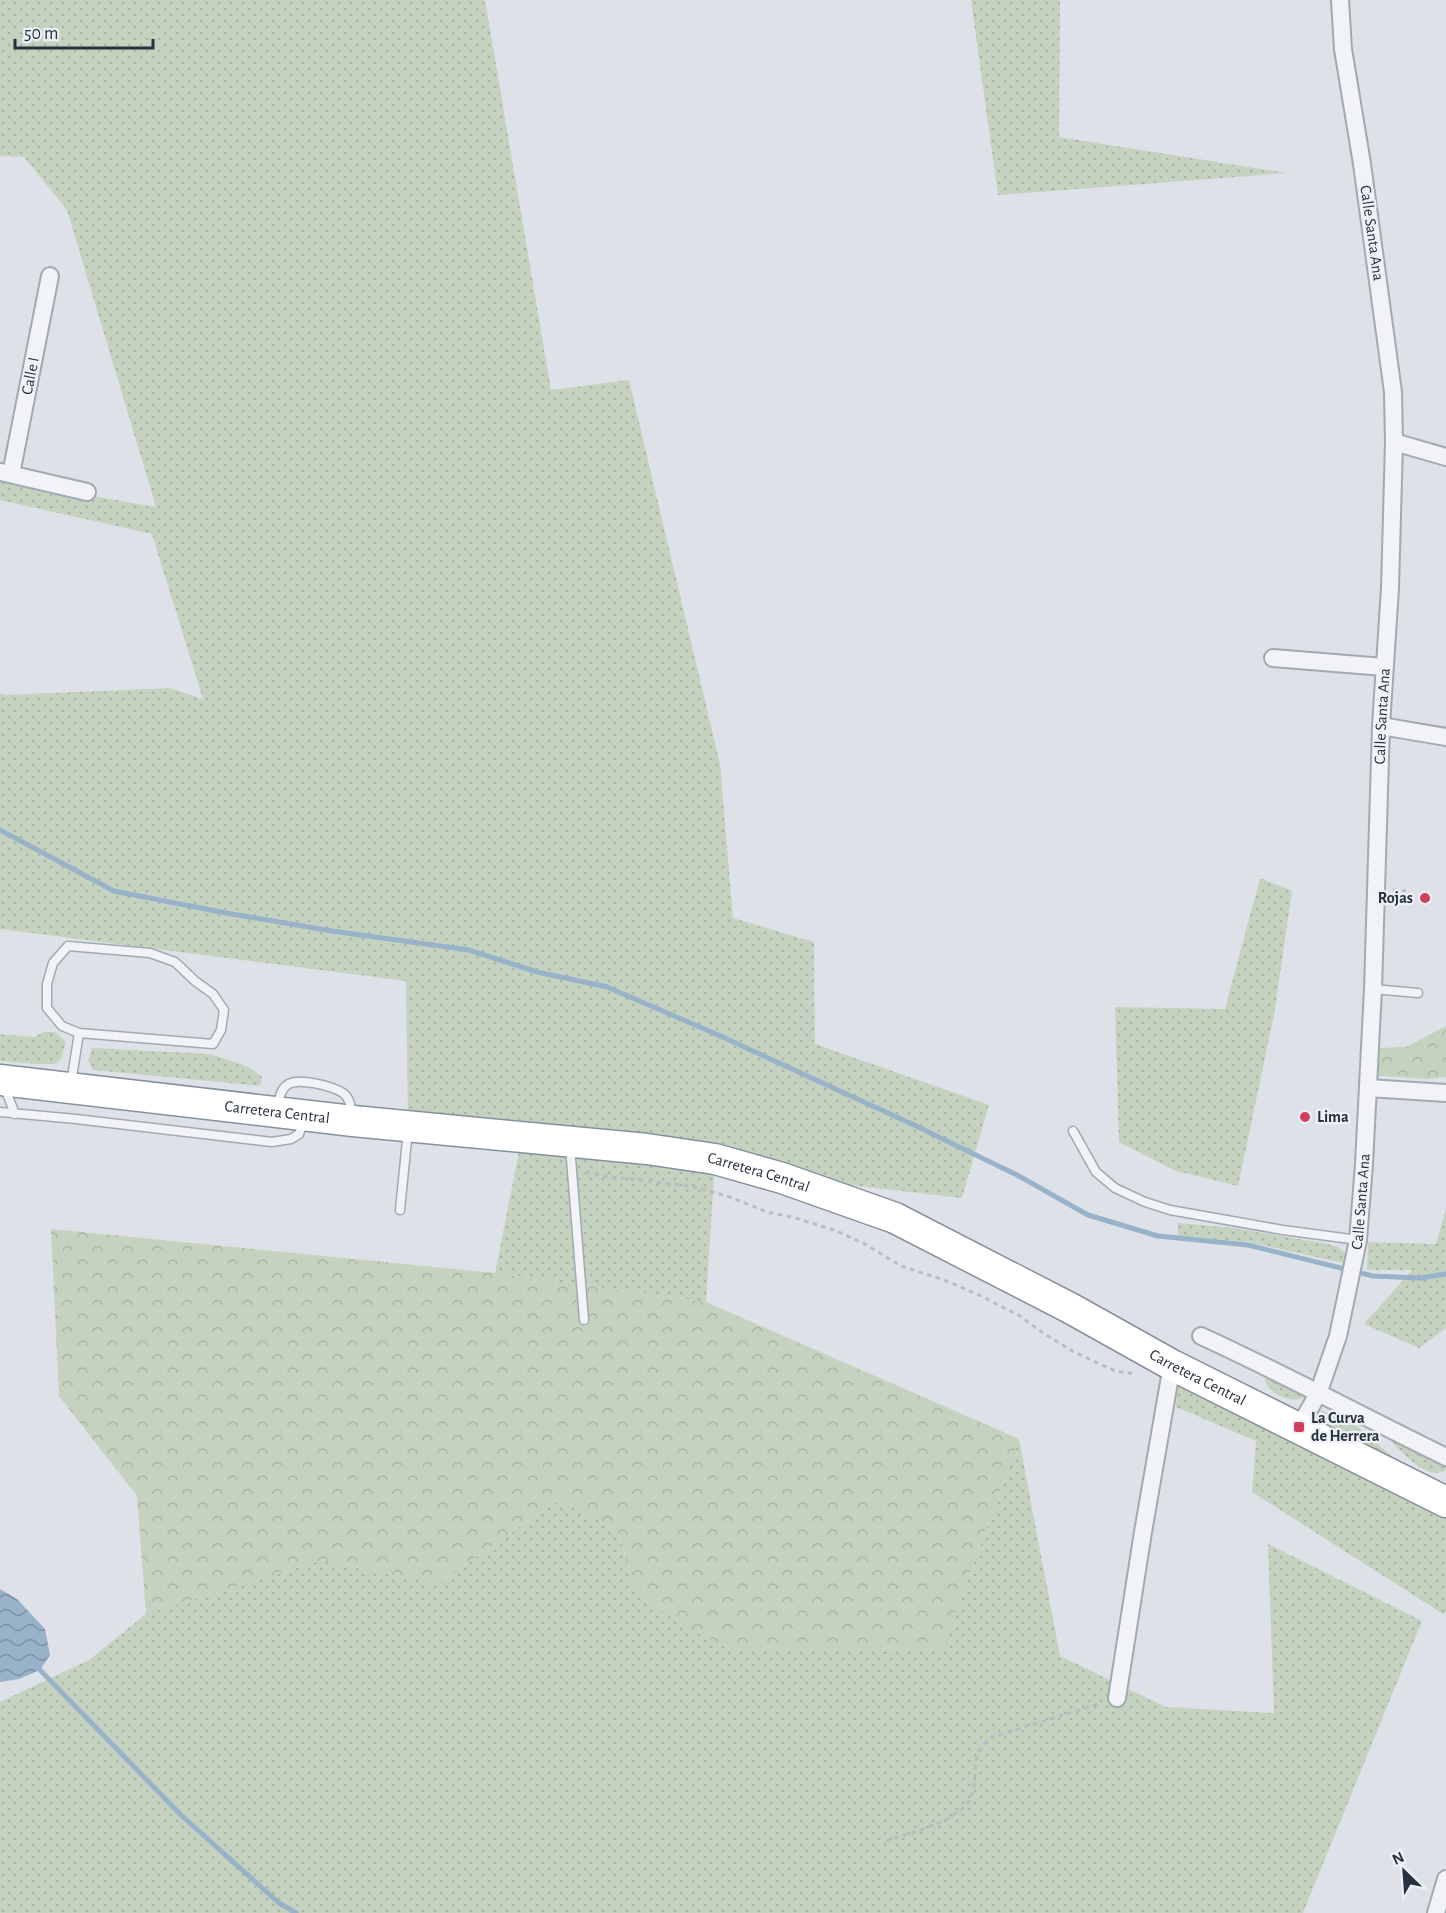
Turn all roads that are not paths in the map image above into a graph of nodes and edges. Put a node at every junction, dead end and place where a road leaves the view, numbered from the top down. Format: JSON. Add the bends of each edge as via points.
{"nodes":[{"id":1,"x":1340,"y":0,"type":"edge"},
{"id":2,"x":50,"y":276,"type":"dead end"},
{"id":3,"x":1394,"y":442,"type":"junction"},
{"id":4,"x":1446,"y":457,"type":"edge"},
{"id":5,"x":5,"y":473,"type":"edge"},
{"id":6,"x":87,"y":492,"type":"dead end"},
{"id":7,"x":1273,"y":658,"type":"dead end"},
{"id":8,"x":1384,"y":667,"type":"junction"},
{"id":9,"x":1381,"y":726,"type":"junction"},
{"id":10,"x":1446,"y":737,"type":"edge"},
{"id":11,"x":1373,"y":989,"type":"junction"},
{"id":12,"x":1418,"y":993,"type":"dead end"},
{"id":13,"x":79,"y":1034,"type":"junction"},
{"id":14,"x":1,"y":1080,"type":"edge"},
{"id":15,"x":70,"y":1087,"type":"junction"},
{"id":16,"x":1368,"y":1089,"type":"junction"},
{"id":17,"x":1446,"y":1093,"type":"edge"},
{"id":18,"x":0,"y":1112,"type":"edge"},
{"id":19,"x":276,"y":1112,"type":"junction"},
{"id":20,"x":15,"y":1114,"type":"junction"},
{"id":21,"x":305,"y":1115,"type":"junction"},
{"id":22,"x":353,"y":1121,"type":"junction"},
{"id":23,"x":408,"y":1126,"type":"junction"},
{"id":24,"x":1073,"y":1131,"type":"dead end"},
{"id":25,"x":572,"y":1142,"type":"junction"},
{"id":26,"x":400,"y":1210,"type":"dead end"},
{"id":27,"x":1357,"y":1246,"type":"junction"},
{"id":28,"x":584,"y":1320,"type":"dead end"},
{"id":29,"x":1201,"y":1336,"type":"dead end"},
{"id":30,"x":1172,"y":1365,"type":"junction"},
{"id":31,"x":1318,"y":1394,"type":"junction"},
{"id":32,"x":1299,"y":1427,"type":"junction"},
{"id":33,"x":1446,"y":1457,"type":"edge"},
{"id":34,"x":1446,"y":1502,"type":"edge"},
{"id":35,"x":1117,"y":1698,"type":"road end"},
{"id":36,"x":1446,"y":1879,"type":"edge"},
{"id":37,"x":1436,"y":1913,"type":"edge"}],
"edges":[{"from":1,"to":3,"type":"street","name":"Calle Santa Ana","via":[[1343,49],[1390,370]]},
{"from":2,"to":5,"type":"street","name":"Calle I"},
{"from":3,"to":4,"type":"street"},
{"from":3,"to":8,"type":"street","name":"Calle Santa Ana"},
{"from":5,"to":6,"type":"street"},
{"from":7,"to":8,"type":"street"},
{"from":8,"to":9,"type":"street","name":"Calle Santa Ana"},
{"from":9,"to":10,"type":"street"},
{"from":9,"to":11,"type":"street","name":"Calle Santa Ana"},
{"from":11,"to":12,"type":"lane"},
{"from":11,"to":16,"type":"street","name":"Calle Santa Ana"},
{"from":13,"to":13,"type":"lane","via":[[63,1026],[46,1008],[53,963],[68,946],[150,953],[175,962],[213,993],[224,1010],[221,1030],[213,1044]]},
{"from":13,"to":15,"type":"lane"},
{"from":14,"to":15,"type":"highway","name":"Carretera Central"},
{"from":14,"to":20,"type":"lane"},
{"from":15,"to":19,"type":"highway","name":"Carretera Central"},
{"from":16,"to":17,"type":"street"},
{"from":16,"to":27,"type":"street","name":"Calle Santa Ana"},
{"from":18,"to":20,"type":"lane"},
{"from":19,"to":21,"type":"highway","name":"Carretera Central"},
{"from":19,"to":22,"type":"lane","via":[[287,1084],[312,1083],[343,1093],[350,1103]]},
{"from":20,"to":21,"type":"lane","via":[[272,1142],[299,1134]]},
{"from":21,"to":22,"type":"highway","name":"Carretera Central"},
{"from":22,"to":23,"type":"highway","name":"Carretera Central"},
{"from":23,"to":25,"type":"highway","name":"Carretera Central"},
{"from":23,"to":26,"type":"lane"},
{"from":24,"to":27,"type":"lane","via":[[1096,1172],[1115,1188],[1145,1202]]},
{"from":25,"to":28,"type":"lane"},
{"from":25,"to":30,"type":"highway","name":"Carretera Central","via":[[715,1159],[895,1218]]},
{"from":27,"to":31,"type":"street","name":"Calle Santa Ana","via":[[1338,1336]]},
{"from":29,"to":31,"type":"street"},
{"from":30,"to":32,"type":"highway","name":"Carretera Central"},
{"from":30,"to":35,"type":"street"},
{"from":31,"to":32,"type":"street","name":"Calle Santa Ana"},
{"from":31,"to":33,"type":"street"},
{"from":32,"to":34,"type":"highway","name":"Carretera Central"},
{"from":36,"to":37,"type":"street"}]}
